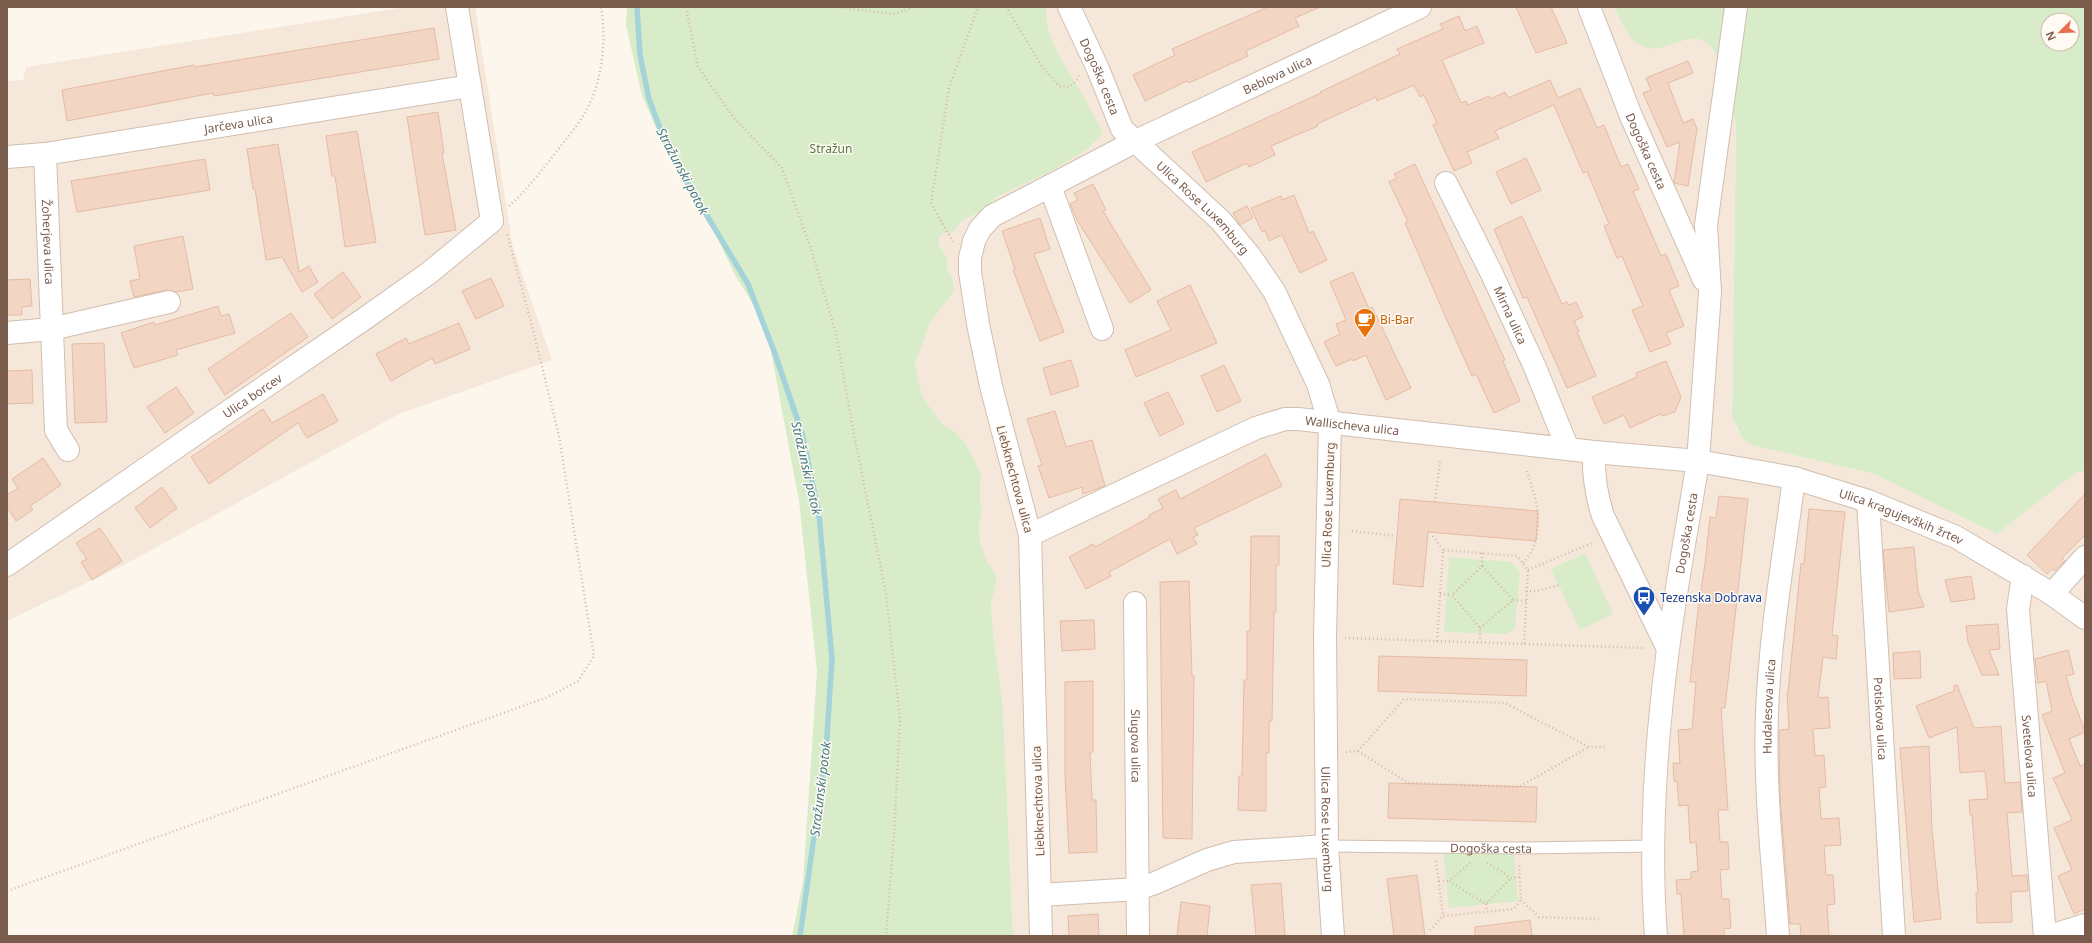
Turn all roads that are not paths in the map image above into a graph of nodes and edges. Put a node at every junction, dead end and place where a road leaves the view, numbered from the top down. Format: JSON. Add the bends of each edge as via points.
{"nodes":[{"id":1,"x":458,"y":7,"type":"edge"},
{"id":2,"x":1069,"y":7,"type":"edge"},
{"id":3,"x":1420,"y":7,"type":"edge"},
{"id":4,"x":1589,"y":7,"type":"edge"},
{"id":5,"x":1736,"y":7,"type":"edge"},
{"id":6,"x":470,"y":86,"type":"junction"},
{"id":7,"x":1134,"y":142,"type":"junction"},
{"id":8,"x":45,"y":154,"type":"junction"},
{"id":9,"x":7,"y":157,"type":"edge"},
{"id":10,"x":1446,"y":183,"type":"dead end"},
{"id":11,"x":1050,"y":186,"type":"junction"},
{"id":12,"x":1710,"y":292,"type":"junction"},
{"id":13,"x":169,"y":302,"type":"dead end"},
{"id":14,"x":51,"y":329,"type":"junction"},
{"id":15,"x":1102,"y":330,"type":"dead end"},
{"id":16,"x":7,"y":333,"type":"edge"},
{"id":17,"x":1330,"y":424,"type":"junction"},
{"id":18,"x":1568,"y":449,"type":"junction"},
{"id":19,"x":68,"y":450,"type":"dead end"},
{"id":20,"x":1594,"y":452,"type":"junction"},
{"id":21,"x":1698,"y":461,"type":"junction"},
{"id":22,"x":1794,"y":478,"type":"junction"},
{"id":23,"x":1868,"y":501,"type":"junction"},
{"id":24,"x":1030,"y":535,"type":"junction"},
{"id":25,"x":2085,"y":557,"type":"edge"},
{"id":26,"x":7,"y":566,"type":"edge"},
{"id":27,"x":2023,"y":576,"type":"junction"},
{"id":28,"x":2052,"y":594,"type":"junction"},
{"id":29,"x":1135,"y":603,"type":"dead end"},
{"id":30,"x":2085,"y":618,"type":"edge"},
{"id":31,"x":1668,"y":649,"type":"junction"},
{"id":32,"x":1327,"y":846,"type":"junction"},
{"id":33,"x":1654,"y":846,"type":"junction"},
{"id":34,"x":1138,"y":889,"type":"junction"},
{"id":35,"x":1040,"y":895,"type":"junction"},
{"id":36,"x":2085,"y":925,"type":"edge"},
{"id":37,"x":1040,"y":936,"type":"edge"},
{"id":38,"x":1138,"y":936,"type":"edge"},
{"id":39,"x":1333,"y":936,"type":"edge"},
{"id":40,"x":1656,"y":936,"type":"edge"},
{"id":41,"x":1778,"y":936,"type":"edge"},
{"id":42,"x":1894,"y":936,"type":"edge"},
{"id":43,"x":2045,"y":936,"type":"edge"},
{"id":44,"x":2050,"y":936,"type":"edge"}],
"edges":[{"from":1,"to":6,"type":"street"},
{"from":2,"to":7,"type":"street","name":"Dogoška cesta","via":[[1122,129]]},
{"from":3,"to":7,"type":"street","name":"Beblova ulica"},
{"from":4,"to":12,"type":"street","name":"Dogoška cesta","via":[[1631,116]]},
{"from":5,"to":12,"type":"street","name":"Dogoška cesta","via":[[1706,225]]},
{"from":6,"to":8,"type":"street","name":"Jarčeva ulica"},
{"from":6,"to":26,"type":"street","name":"Ulica borcev","via":[[492,221],[364,320]]},
{"from":7,"to":11,"type":"street","name":"Liebknechtova ulica"},
{"from":7,"to":17,"type":"street","name":"Ulica Rose Luxemburg","via":[[1221,221],[1250,256],[1274,291],[1318,384]]},
{"from":8,"to":9,"type":"street","name":"Jarčeva ulica"},
{"from":8,"to":14,"type":"street","name":"Žoherjeva ulica"},
{"from":10,"to":18,"type":"street","name":"Mirna ulica","via":[[1534,365]]},
{"from":11,"to":15,"type":"street"},
{"from":11,"to":24,"type":"street","name":"Liebknechtova ulica","via":[[992,216],[980,229],[970,258],[971,285],[991,386]]},
{"from":12,"to":21,"type":"street","name":"Dogoška cesta"},
{"from":13,"to":14,"type":"street"},
{"from":14,"to":16,"type":"street"},
{"from":14,"to":19,"type":"street","name":"Žoherjeva ulica","via":[[56,430]]},
{"from":17,"to":18,"type":"street","name":"Wallischeva ulica"},
{"from":17,"to":24,"type":"street","name":"Wallischeva ulica","via":[[1285,419],[1256,428]]},
{"from":17,"to":32,"type":"street","name":"Ulica Rose Luxemburg","via":[[1325,637]]},
{"from":18,"to":20,"type":"street","name":"Wallischeva ulica"},
{"from":20,"to":21,"type":"street","name":"Wallischeva ulica"},
{"from":20,"to":31,"type":"street","via":[[1593,473],[1603,516]]},
{"from":21,"to":22,"type":"street","name":"Ulica kragujevških žrtev"},
{"from":21,"to":31,"type":"street","name":"Dogoška cesta"},
{"from":22,"to":23,"type":"street","name":"Ulica kragujevških žrtev"},
{"from":22,"to":41,"type":"street","name":"Hudalesova ulica","via":[[1770,666],[1767,713],[1766,762]]},
{"from":23,"to":27,"type":"street","name":"Ulica kragujevških žrtev","via":[[1956,537]]},
{"from":23,"to":42,"type":"street","name":"Potiskova ulica"},
{"from":24,"to":35,"type":"street","name":"Liebknechtova ulica"},
{"from":25,"to":28,"type":"street"},
{"from":27,"to":28,"type":"street","name":"Ulica kragujevških žrtev"},
{"from":27,"to":43,"type":"street","name":"Svetelova ulica","via":[[2018,609]]},
{"from":28,"to":30,"type":"street","name":"Ulica kragujevških žrtev"},
{"from":29,"to":34,"type":"street","name":"Slugova ulica"},
{"from":31,"to":33,"type":"street","name":"Dogoška cesta","via":[[1658,753]]},
{"from":32,"to":33,"type":"lane","name":"Dogoška cesta"},
{"from":32,"to":34,"type":"street","via":[[1234,852],[1207,860]]},
{"from":32,"to":39,"type":"street","name":"Ulica Rose Luxemburg"},
{"from":33,"to":40,"type":"street","name":"Dogoška cesta"},
{"from":34,"to":35,"type":"street"},
{"from":34,"to":38,"type":"street","name":"Slugova ulica"},
{"from":35,"to":37,"type":"street","name":"Liebknechtova ulica"},
{"from":36,"to":44,"type":"street"}]}
